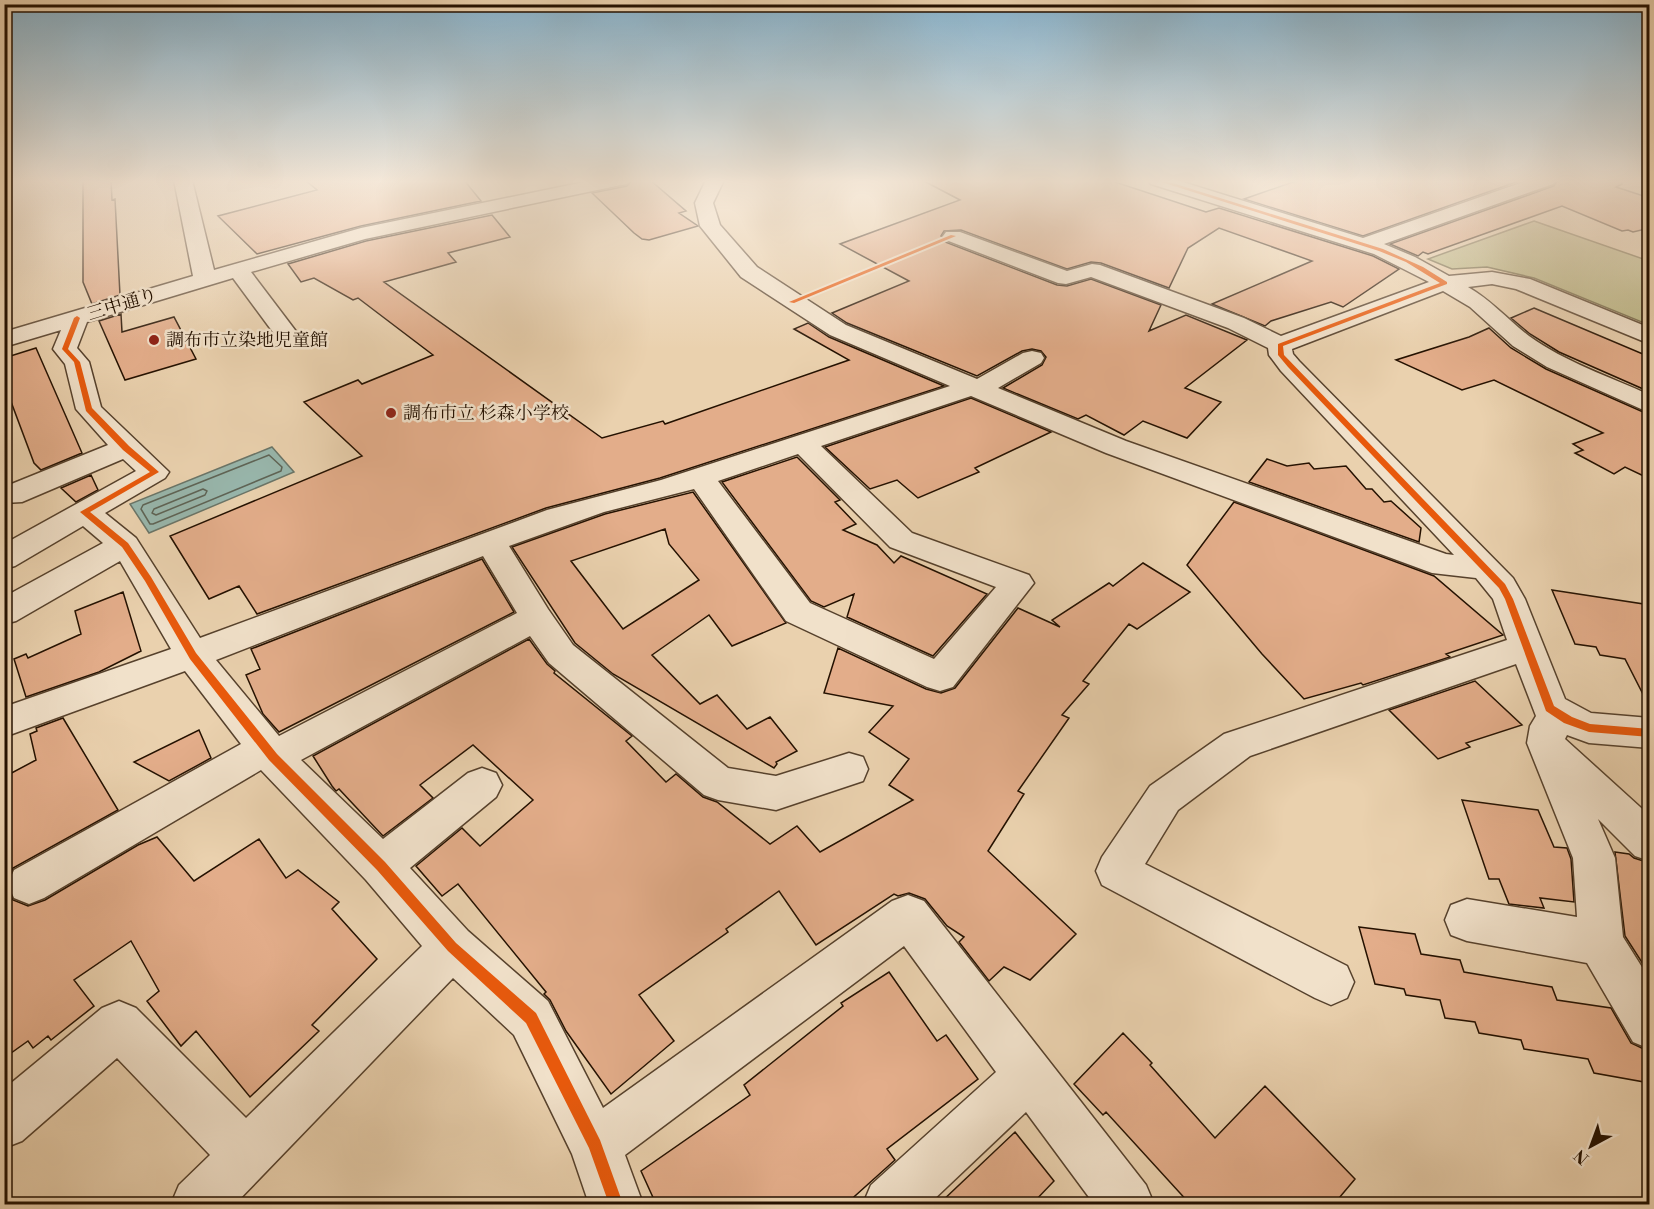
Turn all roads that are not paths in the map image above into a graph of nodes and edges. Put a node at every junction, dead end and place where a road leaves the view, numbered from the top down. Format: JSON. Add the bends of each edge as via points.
{"nodes":[{"id":1,"x":196,"y":236,"type":"edge"},
{"id":2,"x":352,"y":236,"type":"edge"},
{"id":3,"x":719,"y":236,"type":"edge"},
{"id":4,"x":954,"y":236,"type":"edge"},
{"id":5,"x":1335,"y":236,"type":"edge"},
{"id":6,"x":1387,"y":236,"type":"edge"},
{"id":7,"x":1365,"y":244,"type":"junction"},
{"id":8,"x":237,"y":269,"type":"junction"},
{"id":9,"x":205,"y":279,"type":"junction"},
{"id":10,"x":1445,"y":283,"type":"junction"},
{"id":11,"x":77,"y":318,"type":"junction"},
{"id":12,"x":1650,"y":337,"type":"edge"},
{"id":13,"x":289,"y":338,"type":"dead end"},
{"id":14,"x":4,"y":340,"type":"edge"},
{"id":15,"x":1280,"y":345,"type":"junction"},
{"id":16,"x":1032,"y":358,"type":"dead end"},
{"id":17,"x":974,"y":389,"type":"junction"},
{"id":18,"x":1650,"y":405,"type":"edge"},
{"id":19,"x":803,"y":444,"type":"junction"},
{"id":20,"x":126,"y":448,"type":"junction"},
{"id":21,"x":700,"y":476,"type":"junction"},
{"id":22,"x":39,"y":484,"type":"junction"},
{"id":23,"x":4,"y":494,"type":"edge"},
{"id":24,"x":77,"y":516,"type":"junction"},
{"id":25,"x":491,"y":542,"type":"junction"},
{"id":26,"x":124,"y":545,"type":"junction"},
{"id":27,"x":4,"y":558,"type":"edge"},
{"id":28,"x":1486,"y":568,"type":"junction"},
{"id":29,"x":4,"y":612,"type":"edge"},
{"id":30,"x":536,"y":618,"type":"junction"},
{"id":31,"x":1526,"y":647,"type":"junction"},
{"id":32,"x":193,"y":656,"type":"junction"},
{"id":33,"x":4,"y":722,"type":"edge"},
{"id":34,"x":1557,"y":731,"type":"junction"},
{"id":35,"x":1650,"y":733,"type":"edge"},
{"id":36,"x":270,"y":752,"type":"junction"},
{"id":37,"x":849,"y":769,"type":"dead end"},
{"id":38,"x":482,"y":785,"type":"dead end"},
{"id":39,"x":1650,"y":843,"type":"edge"},
{"id":40,"x":381,"y":866,"type":"junction"},
{"id":41,"x":29,"y":884,"type":"dead end"},
{"id":42,"x":1467,"y":920,"type":"dead end"},
{"id":43,"x":1602,"y":943,"type":"junction"},
{"id":44,"x":452,"y":947,"type":"junction"},
{"id":45,"x":1331,"y":982,"type":"dead end"},
{"id":46,"x":1650,"y":1025,"type":"edge"},
{"id":47,"x":1029,"y":1075,"type":"junction"},
{"id":48,"x":4,"y":1123,"type":"edge"},
{"id":49,"x":246,"y":1155,"type":"junction"},
{"id":50,"x":605,"y":1187,"type":"edge"},
{"id":51,"x":198,"y":1204,"type":"edge"},
{"id":52,"x":890,"y":1204,"type":"edge"},
{"id":53,"x":1127,"y":1204,"type":"edge"}],
"edges":[{"from":1,"to":9,"type":"street"},
{"from":2,"to":8,"type":"street","name":"三中通り"},
{"from":3,"to":17,"type":"street","via":[[749,272],[838,330]]},
{"from":4,"to":15,"type":"street","via":[[1066,278],[1092,270],[1236,323]]},
{"from":5,"to":7,"type":"street"},
{"from":6,"to":7,"type":"street"},
{"from":7,"to":10,"type":"street","via":[[1425,269]]},
{"from":8,"to":9,"type":"street","name":"三中通り"},
{"from":8,"to":13,"type":"street"},
{"from":9,"to":11,"type":"street","name":"三中通り"},
{"from":10,"to":12,"type":"street","via":[[1492,278],[1522,284]]},
{"from":10,"to":15,"type":"street"},
{"from":10,"to":18,"type":"street","via":[[1478,302],[1521,341],[1556,362]]},
{"from":11,"to":14,"type":"street","name":"三中通り"},
{"from":11,"to":20,"type":"street","via":[[65,349],[77,362],[89,409]]},
{"from":15,"to":28,"type":"street","via":[[1281,355],[1290,366]]},
{"from":16,"to":17,"type":"street"},
{"from":17,"to":19,"type":"street"},
{"from":17,"to":28,"type":"street","via":[[1116,447],[1443,565]]},
{"from":19,"to":21,"type":"street"},
{"from":19,"to":21,"type":"street","via":[[901,540],[1018,583],[940,676],[798,612]]},
{"from":20,"to":22,"type":"street"},
{"from":20,"to":24,"type":"street","via":[[155,472]]},
{"from":21,"to":25,"type":"street","via":[[667,488],[620,497]]},
{"from":22,"to":23,"type":"street","via":[[12,495]]},
{"from":22,"to":24,"type":"street"},
{"from":24,"to":26,"type":"street"},
{"from":24,"to":27,"type":"street"},
{"from":25,"to":30,"type":"street"},
{"from":25,"to":32,"type":"street"},
{"from":26,"to":29,"type":"street"},
{"from":26,"to":32,"type":"street"},
{"from":28,"to":31,"type":"street","via":[[1509,599]]},
{"from":30,"to":36,"type":"street"},
{"from":30,"to":37,"type":"street","via":[[561,654],[718,783],[776,793]]},
{"from":31,"to":34,"type":"street"},
{"from":31,"to":45,"type":"street","via":[[1237,745],[1164,798],[1117,870]]},
{"from":32,"to":33,"type":"street"},
{"from":32,"to":36,"type":"street"},
{"from":34,"to":35,"type":"street","via":[[1589,728]]},
{"from":34,"to":39,"type":"street"},
{"from":34,"to":43,"type":"street","via":[[1594,858]]},
{"from":36,"to":40,"type":"street"},
{"from":36,"to":41,"type":"street"},
{"from":38,"to":40,"type":"street"},
{"from":40,"to":44,"type":"street"},
{"from":42,"to":43,"type":"street"},
{"from":43,"to":46,"type":"street"},
{"from":44,"to":49,"type":"street"},
{"from":44,"to":50,"type":"street","via":[[531,1018]]},
{"from":47,"to":50,"type":"street","via":[[908,916]]},
{"from":47,"to":52,"type":"street"},
{"from":47,"to":53,"type":"street"},
{"from":48,"to":49,"type":"street","via":[[119,1025]]},
{"from":49,"to":51,"type":"street"}]}
